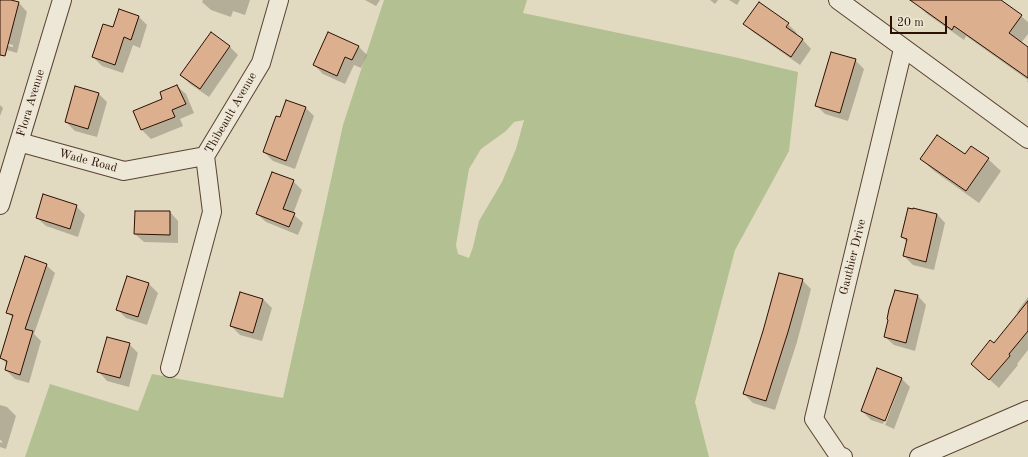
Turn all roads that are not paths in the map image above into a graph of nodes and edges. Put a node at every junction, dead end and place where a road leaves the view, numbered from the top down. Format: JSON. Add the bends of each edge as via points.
{"nodes":[{"id":1,"x":62,"y":0,"type":"edge"},
{"id":2,"x":279,"y":0,"type":"edge"},
{"id":3,"x":838,"y":0,"type":"edge"},
{"id":4,"x":904,"y":49,"type":"junction"},
{"id":5,"x":1028,"y":139,"type":"edge"},
{"id":6,"x":19,"y":142,"type":"junction"},
{"id":7,"x":205,"y":156,"type":"junction"},
{"id":8,"x":0,"y":205,"type":"edge"},
{"id":9,"x":170,"y":368,"type":"dead end"},
{"id":10,"x":1028,"y":410,"type":"edge"},
{"id":11,"x":843,"y":457,"type":"edge"},
{"id":12,"x":919,"y":457,"type":"edge"}],
"edges":[{"from":1,"to":6,"type":"street","name":"Flora Avenue"},
{"from":2,"to":7,"type":"street","name":"Thibeault Avenue","via":[[261,63]]},
{"from":3,"to":4,"type":"street"},
{"from":4,"to":5,"type":"street"},
{"from":4,"to":11,"type":"street","name":"Gauthier Drive","via":[[814,418],[839,456]]},
{"from":6,"to":7,"type":"street","name":"Wade Road","via":[[124,171]]},
{"from":6,"to":8,"type":"street","name":"Flora Avenue"},
{"from":7,"to":9,"type":"street","name":"Thibeault Avenue","via":[[212,212]]},
{"from":10,"to":12,"type":"street"}]}
